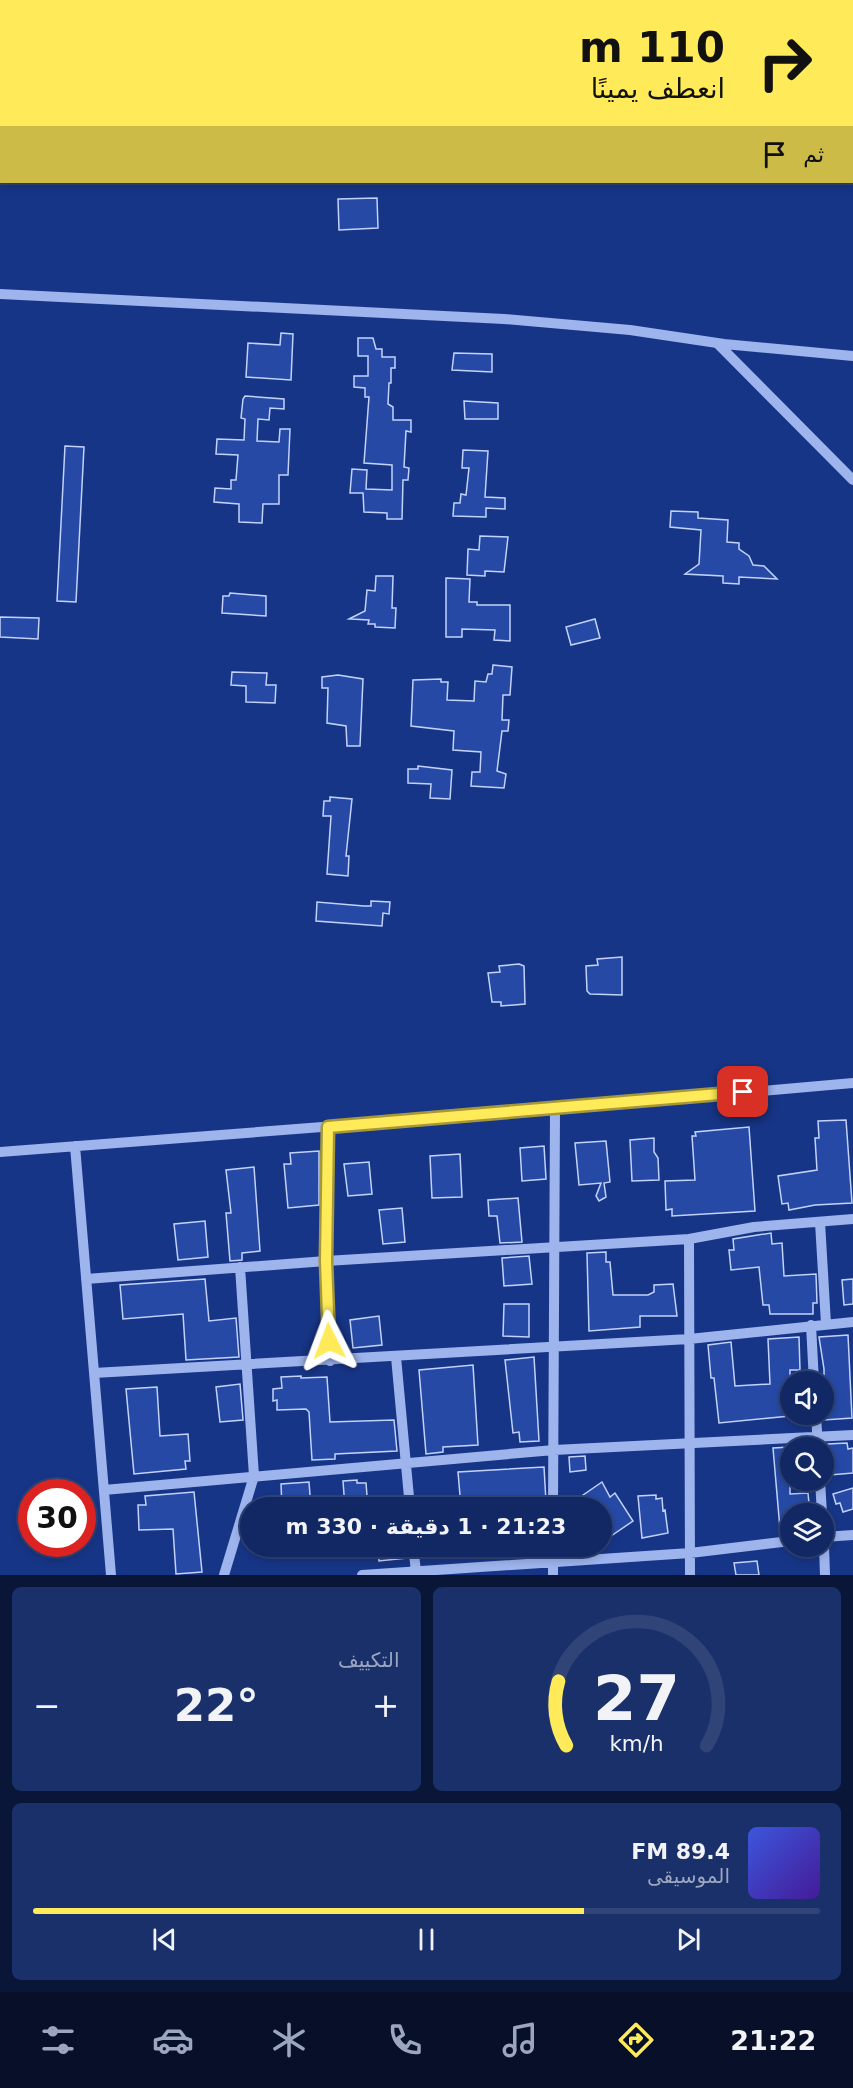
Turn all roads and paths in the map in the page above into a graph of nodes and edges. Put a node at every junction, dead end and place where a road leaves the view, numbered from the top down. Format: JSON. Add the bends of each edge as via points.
{"nodes":[{"id":1,"x":0,"y":294,"type":"edge"},
{"id":2,"x":718,"y":344,"type":"junction"},
{"id":3,"x":853,"y":356,"type":"edge"},
{"id":4,"x":853,"y":480,"type":"edge"},
{"id":5,"x":853,"y":1083,"type":"edge"},
{"id":6,"x":555,"y":1109,"type":"junction"},
{"id":7,"x":328,"y":1127,"type":"junction"},
{"id":8,"x":75,"y":1146,"type":"junction"},
{"id":9,"x":0,"y":1152,"type":"edge"},
{"id":10,"x":853,"y":1219,"type":"edge"},
{"id":11,"x":820,"y":1221,"type":"junction"},
{"id":12,"x":689,"y":1239,"type":"junction"},
{"id":13,"x":554,"y":1246,"type":"junction"},
{"id":14,"x":326,"y":1261,"type":"junction"},
{"id":15,"x":240,"y":1267,"type":"junction"},
{"id":16,"x":86,"y":1279,"type":"junction"},
{"id":17,"x":853,"y":1322,"type":"edge"},
{"id":18,"x":826,"y":1324,"type":"junction"},
{"id":19,"x":811,"y":1325,"type":"junction"},
{"id":20,"x":689,"y":1339,"type":"junction"},
{"id":21,"x":554,"y":1347,"type":"junction"},
{"id":22,"x":396,"y":1357,"type":"junction"},
{"id":23,"x":330,"y":1361,"type":"junction"},
{"id":24,"x":247,"y":1365,"type":"junction"},
{"id":25,"x":813,"y":1371,"type":"edge"},
{"id":26,"x":94,"y":1373,"type":"junction"},
{"id":27,"x":817,"y":1425,"type":"edge"},
{"id":28,"x":817,"y":1435,"type":"junction"},
{"id":29,"x":853,"y":1435,"type":"edge"},
{"id":30,"x":690,"y":1444,"type":"junction"},
{"id":31,"x":554,"y":1450,"type":"junction"},
{"id":32,"x":406,"y":1462,"type":"junction"},
{"id":33,"x":255,"y":1476,"type":"junction"},
{"id":34,"x":104,"y":1490,"type":"junction"},
{"id":35,"x":409,"y":1497,"type":"edge"},
{"id":36,"x":553,"y":1497,"type":"edge"},
{"id":37,"x":853,"y":1535,"type":"edge"},
{"id":38,"x":834,"y":1536,"type":"edge"},
{"id":39,"x":780,"y":1542,"type":"edge"},
{"id":40,"x":690,"y":1553,"type":"junction"},
{"id":41,"x":414,"y":1557,"type":"edge"},
{"id":42,"x":553,"y":1557,"type":"edge"},
{"id":43,"x":824,"y":1557,"type":"edge"},
{"id":44,"x":553,"y":1561,"type":"junction"},
{"id":45,"x":416,"y":1571,"type":"junction"},
{"id":46,"x":382,"y":1574,"type":"edge"},
{"id":47,"x":111,"y":1575,"type":"edge"},
{"id":48,"x":224,"y":1575,"type":"edge"},
{"id":49,"x":362,"y":1575,"type":"edge"},
{"id":50,"x":553,"y":1575,"type":"edge"},
{"id":51,"x":690,"y":1575,"type":"edge"},
{"id":52,"x":825,"y":1575,"type":"edge"}],
"edges":[{"from":1,"to":2,"type":"street","via":[[504,319],[630,330]]},
{"from":2,"to":3,"type":"street"},
{"from":2,"to":4,"type":"street"},
{"from":5,"to":6,"type":"street"},
{"from":6,"to":7,"type":"street"},
{"from":6,"to":13,"type":"street"},
{"from":7,"to":8,"type":"street"},
{"from":7,"to":14,"type":"street"},
{"from":8,"to":9,"type":"street"},
{"from":8,"to":16,"type":"street"},
{"from":10,"to":11,"type":"street"},
{"from":11,"to":12,"type":"street","via":[[754,1227]]},
{"from":11,"to":18,"type":"street"},
{"from":12,"to":13,"type":"street"},
{"from":12,"to":20,"type":"street"},
{"from":13,"to":14,"type":"street"},
{"from":13,"to":21,"type":"street"},
{"from":14,"to":15,"type":"street"},
{"from":14,"to":23,"type":"street"},
{"from":15,"to":16,"type":"street"},
{"from":15,"to":24,"type":"street"},
{"from":16,"to":26,"type":"street"},
{"from":17,"to":18,"type":"street"},
{"from":18,"to":19,"type":"street"},
{"from":19,"to":20,"type":"street"},
{"from":19,"to":25,"type":"street"},
{"from":20,"to":21,"type":"street"},
{"from":20,"to":30,"type":"street"},
{"from":21,"to":22,"type":"street"},
{"from":21,"to":31,"type":"street"},
{"from":22,"to":23,"type":"street"},
{"from":22,"to":32,"type":"street"},
{"from":23,"to":24,"type":"street"},
{"from":24,"to":26,"type":"street"},
{"from":24,"to":33,"type":"street"},
{"from":26,"to":34,"type":"street"},
{"from":27,"to":28,"type":"street"},
{"from":28,"to":29,"type":"street"},
{"from":28,"to":30,"type":"street"},
{"from":30,"to":31,"type":"street"},
{"from":30,"to":40,"type":"street"},
{"from":31,"to":32,"type":"street"},
{"from":31,"to":36,"type":"street"},
{"from":32,"to":33,"type":"street"},
{"from":32,"to":35,"type":"street"},
{"from":33,"to":34,"type":"street"},
{"from":33,"to":48,"type":"street"},
{"from":34,"to":47,"type":"street"},
{"from":37,"to":38,"type":"street"},
{"from":39,"to":40,"type":"street"},
{"from":40,"to":44,"type":"street"},
{"from":40,"to":51,"type":"street"},
{"from":41,"to":45,"type":"street"},
{"from":42,"to":44,"type":"street"},
{"from":43,"to":52,"type":"street"},
{"from":44,"to":45,"type":"street"},
{"from":44,"to":50,"type":"street"},
{"from":45,"to":46,"type":"street"},
{"from":46,"to":49,"type":"street"}]}
